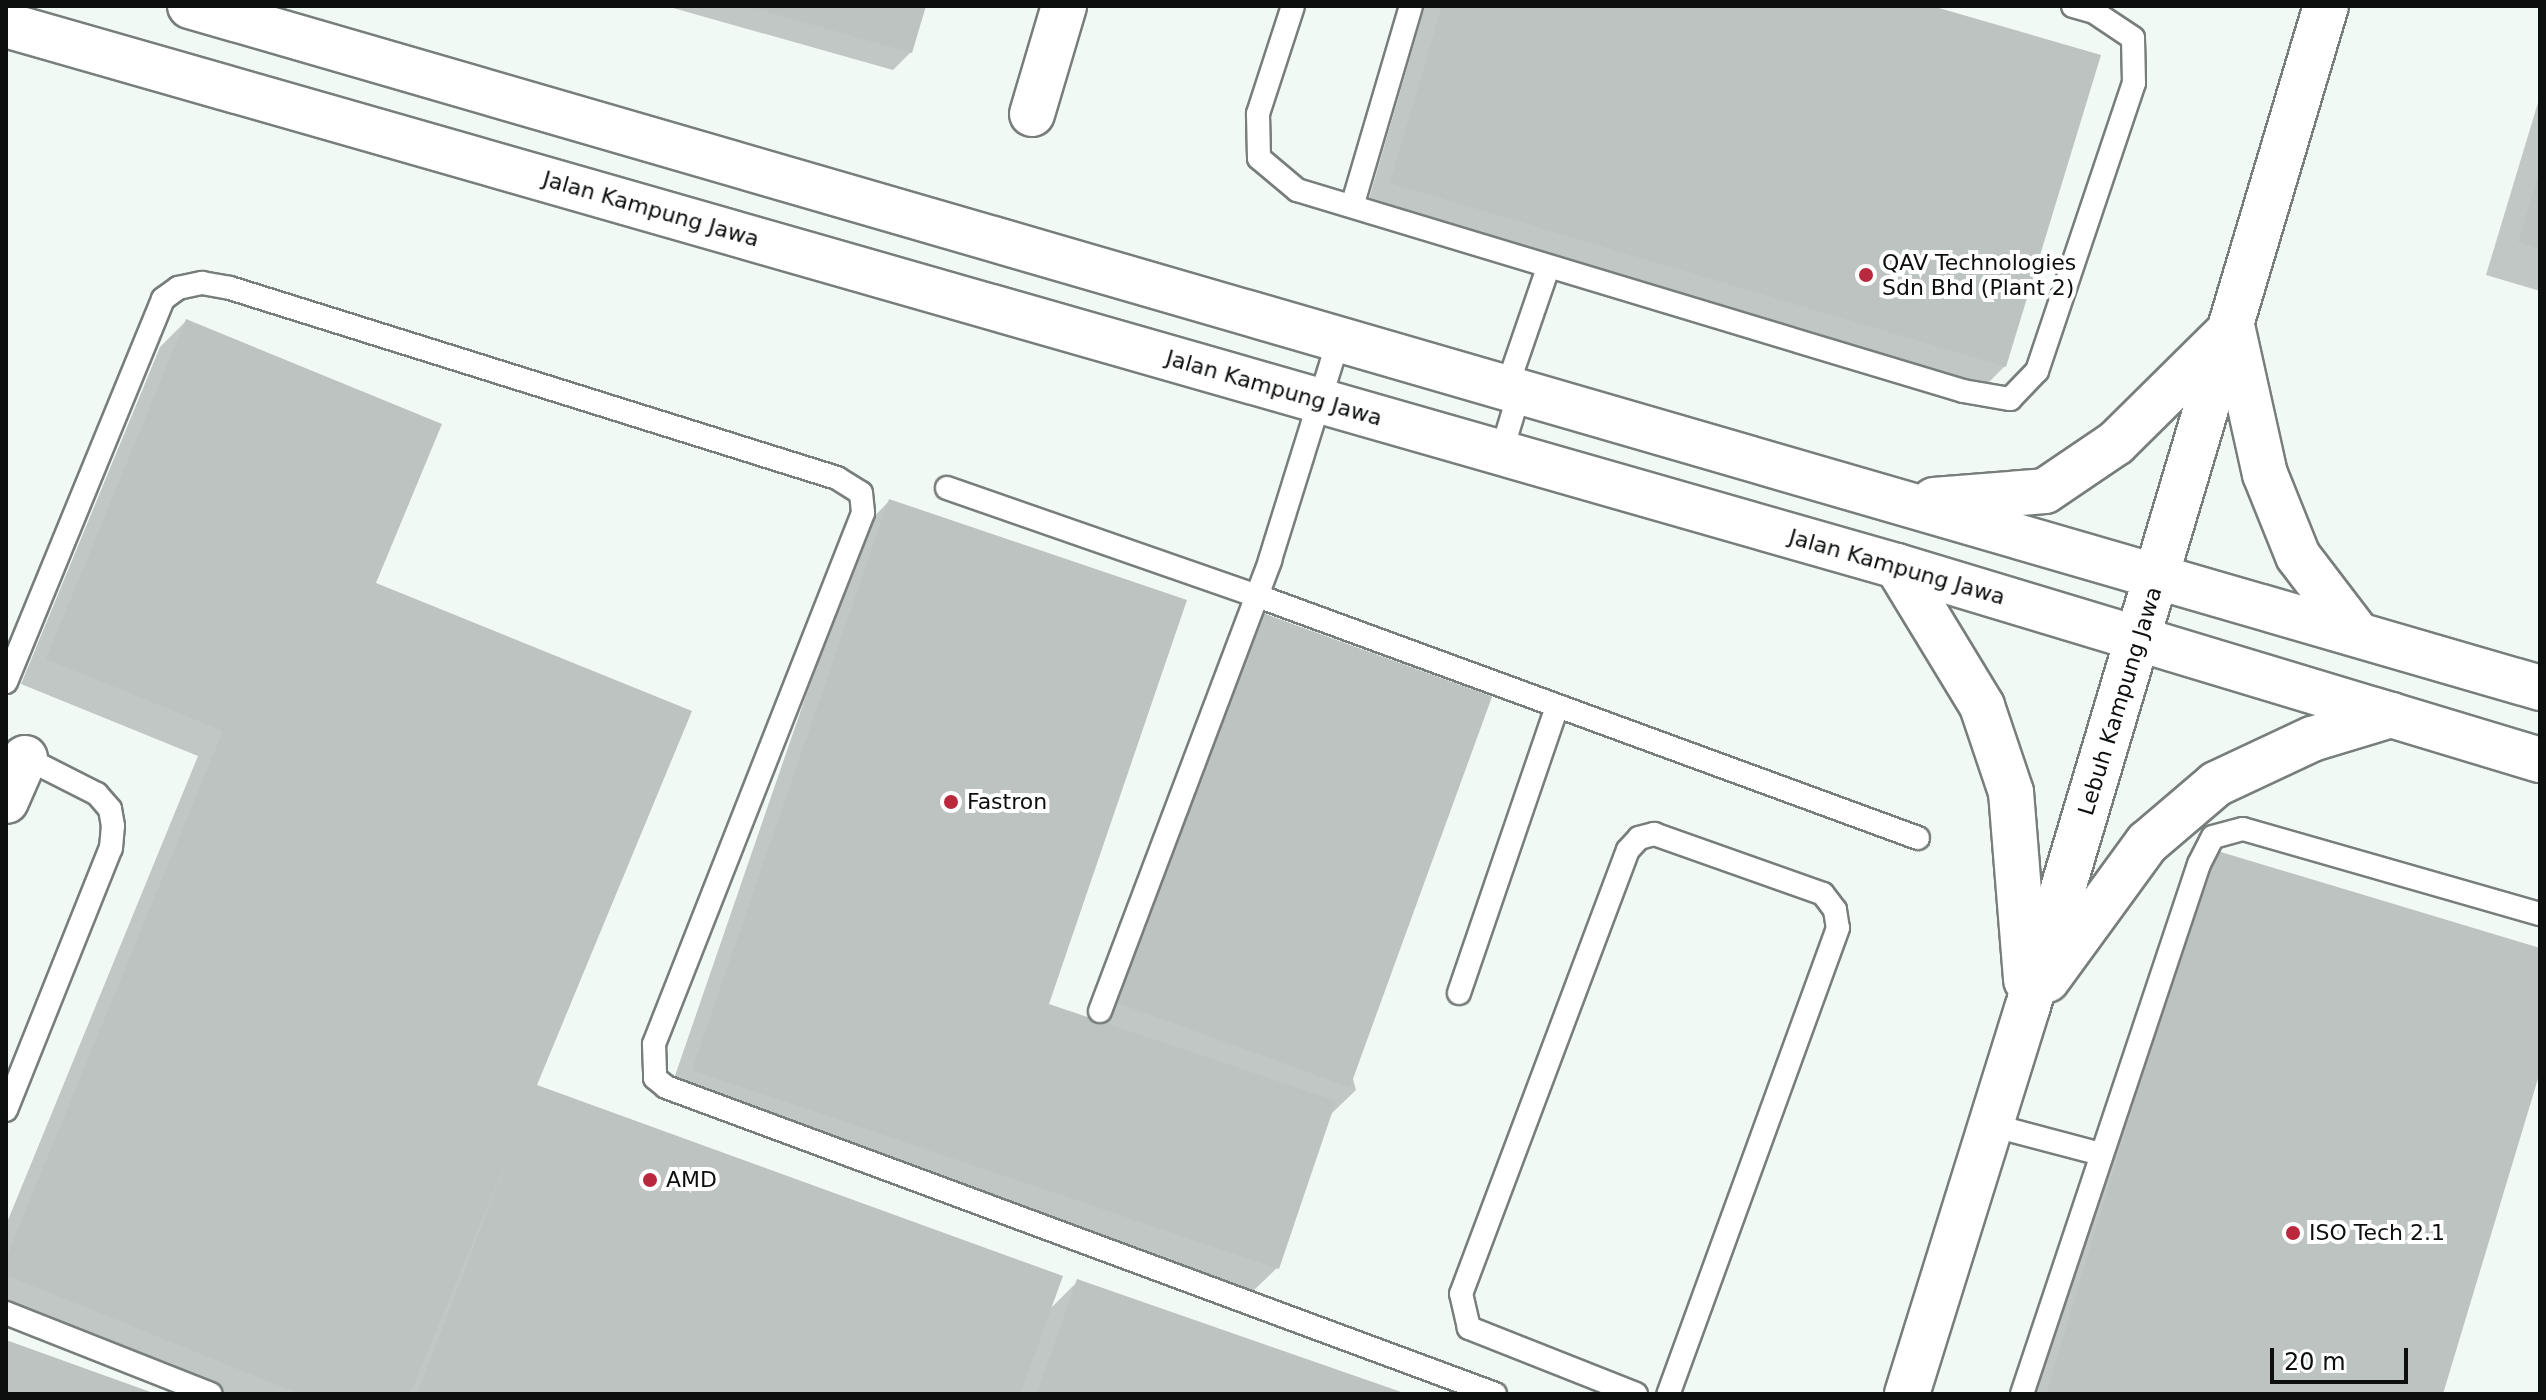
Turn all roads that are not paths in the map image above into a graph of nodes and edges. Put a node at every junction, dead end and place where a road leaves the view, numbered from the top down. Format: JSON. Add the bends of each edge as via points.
{"nodes":[{"id":1,"x":190,"y":6,"type":"edge"},
{"id":2,"x":1064,"y":6,"type":"edge"},
{"id":3,"x":1293,"y":6,"type":"edge"},
{"id":4,"x":1411,"y":6,"type":"edge"},
{"id":5,"x":2073,"y":6,"type":"edge"},
{"id":6,"x":2326,"y":6,"type":"edge"},
{"id":7,"x":6,"y":25,"type":"edge"},
{"id":8,"x":1032,"y":114,"type":"dead end"},
{"id":9,"x":1353,"y":203,"type":"junction"},
{"id":10,"x":1548,"y":268,"type":"junction"},
{"id":11,"x":2233,"y":327,"type":"junction"},
{"id":12,"x":1339,"y":338,"type":"junction"},
{"id":13,"x":1513,"y":389,"type":"junction"},
{"id":14,"x":1320,"y":402,"type":"junction"},
{"id":15,"x":1501,"y":453,"type":"junction"},
{"id":16,"x":947,"y":488,"type":"dead end"},
{"id":17,"x":1904,"y":502,"type":"junction"},
{"id":18,"x":1897,"y":566,"type":"junction"},
{"id":19,"x":2158,"y":575,"type":"junction"},
{"id":20,"x":1255,"y":595,"type":"junction"},
{"id":21,"x":2356,"y":632,"type":"junction"},
{"id":22,"x":2139,"y":639,"type":"junction"},
{"id":23,"x":6,"y":682,"type":"edge"},
{"id":24,"x":2540,"y":688,"type":"edge"},
{"id":25,"x":1557,"y":706,"type":"junction"},
{"id":26,"x":2391,"y":715,"type":"junction"},
{"id":27,"x":16,"y":753,"type":"edge"},
{"id":28,"x":2540,"y":760,"type":"edge"},
{"id":29,"x":6,"y":801,"type":"edge"},
{"id":30,"x":1918,"y":838,"type":"dead end"},
{"id":31,"x":2540,"y":914,"type":"edge"},
{"id":32,"x":1459,"y":993,"type":"dead end"},
{"id":33,"x":2028,"y":1006,"type":"junction"},
{"id":34,"x":1100,"y":1011,"type":"dead end"},
{"id":35,"x":7,"y":1103,"type":"edge"},
{"id":36,"x":1991,"y":1125,"type":"junction"},
{"id":37,"x":2101,"y":1154,"type":"junction"},
{"id":38,"x":6,"y":1313,"type":"edge"},
{"id":39,"x":211,"y":1394,"type":"edge"},
{"id":40,"x":1495,"y":1394,"type":"edge"},
{"id":41,"x":1636,"y":1394,"type":"edge"},
{"id":42,"x":1668,"y":1394,"type":"edge"},
{"id":43,"x":1907,"y":1394,"type":"edge"},
{"id":44,"x":2022,"y":1394,"type":"edge"}],
"edges":[{"from":1,"to":12,"type":"street"},
{"from":2,"to":8,"type":"street"},
{"from":3,"to":9,"type":"lane","via":[[1258,114],[1259,158],[1297,190]]},
{"from":4,"to":9,"type":"lane"},
{"from":5,"to":10,"type":"lane","via":[[2094,12],[2133,38],[2134,83],[2037,371],[2010,399],[1963,391]]},
{"from":6,"to":11,"type":"street","name":"Lebuh Kampung Jawa"},
{"from":7,"to":14,"type":"street","name":"Jalan Kampung Jawa"},
{"from":9,"to":10,"type":"lane"},
{"from":10,"to":13,"type":"lane"},
{"from":11,"to":17,"type":"street","via":[[2116,443],[2045,491]]},
{"from":11,"to":19,"type":"street","name":"Lebuh Kampung Jawa"},
{"from":11,"to":21,"type":"street","via":[[2276,502],[2298,556]]},
{"from":12,"to":13,"type":"street"},
{"from":12,"to":14,"type":"lane"},
{"from":13,"to":15,"type":"lane"},
{"from":13,"to":17,"type":"street"},
{"from":14,"to":15,"type":"street","name":"Jalan Kampung Jawa"},
{"from":14,"to":20,"type":"lane"},
{"from":15,"to":18,"type":"street","name":"Jalan Kampung Jawa"},
{"from":16,"to":20,"type":"lane"},
{"from":17,"to":19,"type":"street"},
{"from":18,"to":22,"type":"street","name":"Jalan Kampung Jawa"},
{"from":18,"to":33,"type":"street","via":[[1982,706],[2011,792]]},
{"from":19,"to":21,"type":"street"},
{"from":19,"to":22,"type":"street","name":"Lebuh Kampung Jawa"},
{"from":20,"to":25,"type":"lane"},
{"from":20,"to":34,"type":"lane"},
{"from":21,"to":24,"type":"street"},
{"from":22,"to":26,"type":"street","name":"Jalan Kampung Jawa"},
{"from":22,"to":33,"type":"street","name":"Lebuh Kampung Jawa"},
{"from":23,"to":40,"type":"lane","via":[[163,299],[178,288],[202,283],[230,288],[837,478],[861,493],[863,513],[654,1044],[655,1078]]},
{"from":25,"to":30,"type":"lane"},
{"from":25,"to":32,"type":"lane"},
{"from":26,"to":28,"type":"street","name":"Jalan Kampung Jawa"},
{"from":26,"to":33,"type":"street","via":[[2312,739],[2216,784],[2147,843]]},
{"from":27,"to":29,"type":"street"},
{"from":27,"to":35,"type":"lane","via":[[97,794],[110,809],[113,826],[111,848]]},
{"from":31,"to":37,"type":"lane","via":[[2243,829],[2213,837],[2199,864]]},
{"from":33,"to":36,"type":"street","name":"Lebuh Kampung Jawa"},
{"from":36,"to":37,"type":"lane"},
{"from":36,"to":43,"type":"street","name":"Lebuh Kampung Jawa"},
{"from":37,"to":44,"type":"lane"},
{"from":38,"to":39,"type":"lane"},
{"from":41,"to":42,"type":"lane","via":[[1469,1328],[1461,1294],[1628,850],[1639,838],[1654,834],[1823,894],[1835,910],[1838,928]]}]}
